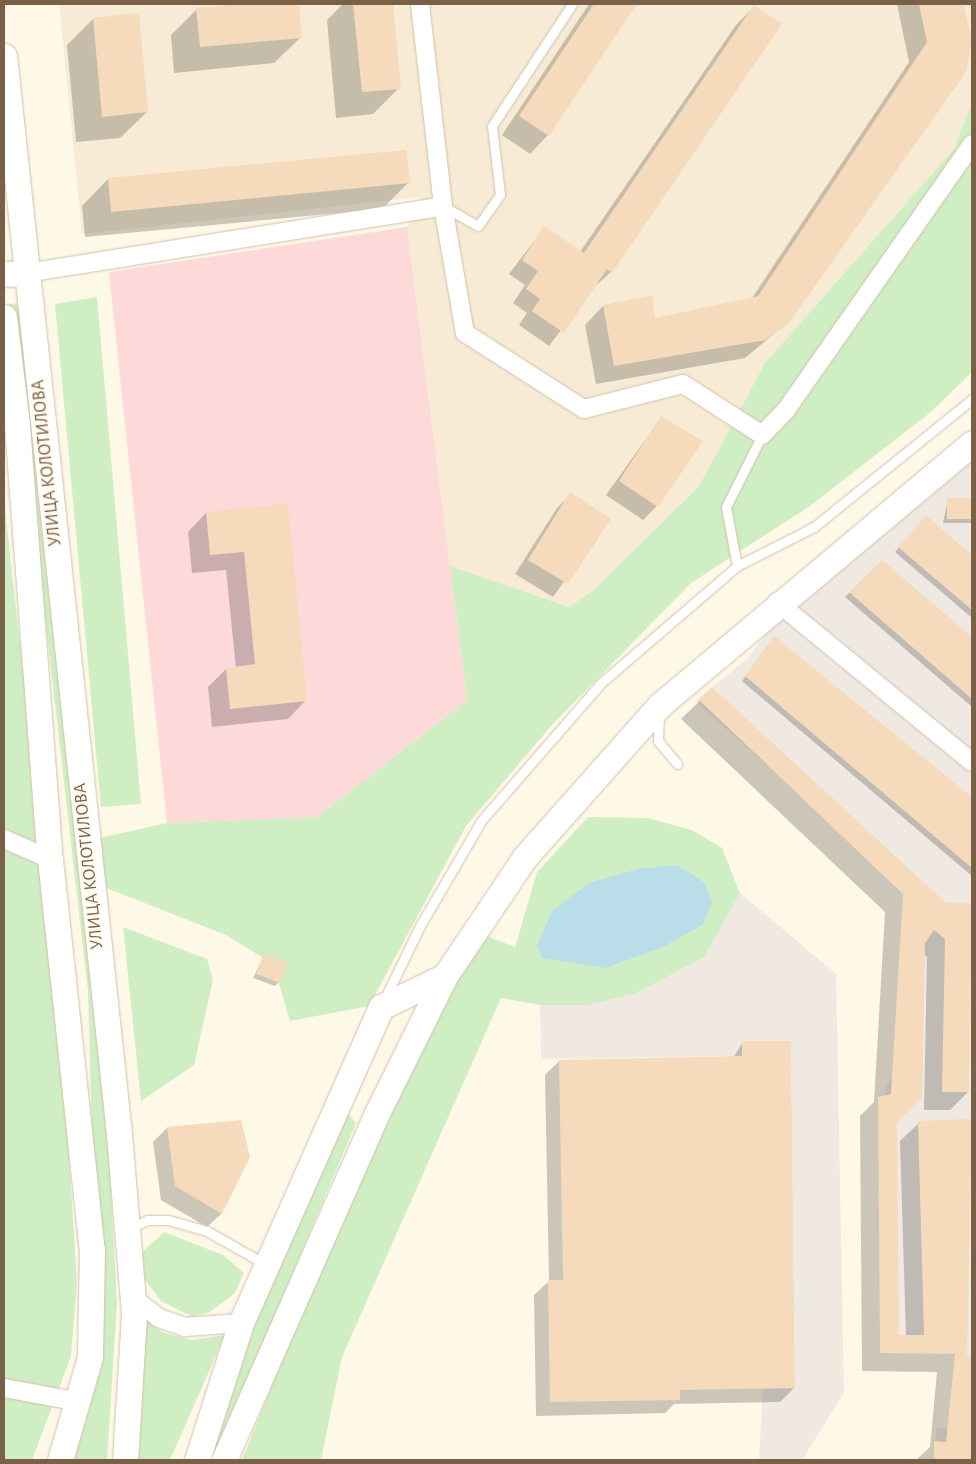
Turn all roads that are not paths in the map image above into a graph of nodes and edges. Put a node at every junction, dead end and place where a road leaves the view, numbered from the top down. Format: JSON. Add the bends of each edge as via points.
{"nodes":[{"id":1,"x":420,"y":4,"type":"edge"},
{"id":2,"x":572,"y":4,"type":"edge"},
{"id":3,"x":4,"y":56,"type":"edge"},
{"id":4,"x":972,"y":144,"type":"edge"},
{"id":5,"x":443,"y":206,"type":"junction"},
{"id":6,"x":15,"y":274,"type":"edge"},
{"id":7,"x":4,"y":317,"type":"edge"},
{"id":8,"x":8,"y":395,"type":"edge"},
{"id":9,"x":972,"y":399,"type":"edge"},
{"id":10,"x":762,"y":435,"type":"junction"},
{"id":11,"x":972,"y":443,"type":"edge"},
{"id":12,"x":737,"y":566,"type":"junction"},
{"id":13,"x":777,"y":602,"type":"junction"},
{"id":14,"x":660,"y":706,"type":"junction"},
{"id":15,"x":972,"y":762,"type":"edge"},
{"id":16,"x":676,"y":764,"type":"dead end"},
{"id":17,"x":4,"y":839,"type":"edge"},
{"id":18,"x":50,"y":859,"type":"junction"},
{"id":19,"x":445,"y":976,"type":"junction"},
{"id":20,"x":381,"y":1007,"type":"junction"},
{"id":21,"x":127,"y":1229,"type":"junction"},
{"id":22,"x":266,"y":1264,"type":"junction"},
{"id":23,"x":132,"y":1296,"type":"junction"},
{"id":24,"x":241,"y":1323,"type":"junction"},
{"id":25,"x":4,"y":1388,"type":"edge"},
{"id":26,"x":80,"y":1402,"type":"junction"},
{"id":27,"x":60,"y":1460,"type":"edge"},
{"id":28,"x":125,"y":1460,"type":"edge"},
{"id":29,"x":197,"y":1460,"type":"edge"},
{"id":30,"x":224,"y":1460,"type":"edge"}],
"edges":[{"from":1,"to":5,"type":"street"},
{"from":2,"to":5,"type":"lane","via":[[492,126],[500,195],[478,226]]},
{"from":3,"to":6,"type":"main road","name":"УЛИЦА КОЛОТИЛОВА"},
{"from":4,"to":10,"type":"street","via":[[786,410]]},
{"from":5,"to":6,"type":"street"},
{"from":5,"to":10,"type":"street","via":[[465,333],[584,410],[684,384]]},
{"from":6,"to":21,"type":"main road","name":"УЛИЦА КОЛОТИЛОВА"},
{"from":7,"to":8,"type":"main road","name":"УЛИЦА КОЛОТИЛОВА"},
{"from":8,"to":18,"type":"main road","name":"УЛИЦА КОЛОТИЛОВА"},
{"from":9,"to":12,"type":"lane","via":[[814,527]]},
{"from":10,"to":12,"type":"lane","via":[[726,507]]},
{"from":11,"to":13,"type":"main road"},
{"from":12,"to":20,"type":"lane","via":[[601,683],[482,821],[420,926]]},
{"from":13,"to":14,"type":"main road"},
{"from":13,"to":15,"type":"street"},
{"from":14,"to":16,"type":"lane","via":[[658,741]]},
{"from":14,"to":19,"type":"main road","via":[[525,858]]},
{"from":17,"to":18,"type":"street"},
{"from":18,"to":26,"type":"main road","name":"УЛИЦА КОЛОТИЛОВА","via":[[92,1250],[91,1348]]},
{"from":19,"to":20,"type":"main road"},
{"from":19,"to":30,"type":"main road","via":[[377,1113]]},
{"from":20,"to":22,"type":"main road"},
{"from":21,"to":22,"type":"lane","via":[[148,1220],[168,1220],[207,1230]]},
{"from":21,"to":23,"type":"main road","name":"УЛИЦА КОЛОТИЛОВА"},
{"from":22,"to":24,"type":"main road"},
{"from":23,"to":24,"type":"street","via":[[159,1318],[184,1327]]},
{"from":23,"to":28,"type":"main road","name":"УЛИЦА КОЛОТИЛОВА"},
{"from":24,"to":29,"type":"main road"},
{"from":25,"to":26,"type":"street"},
{"from":26,"to":27,"type":"main road","name":"УЛИЦА КОЛОТИЛОВА"}]}
